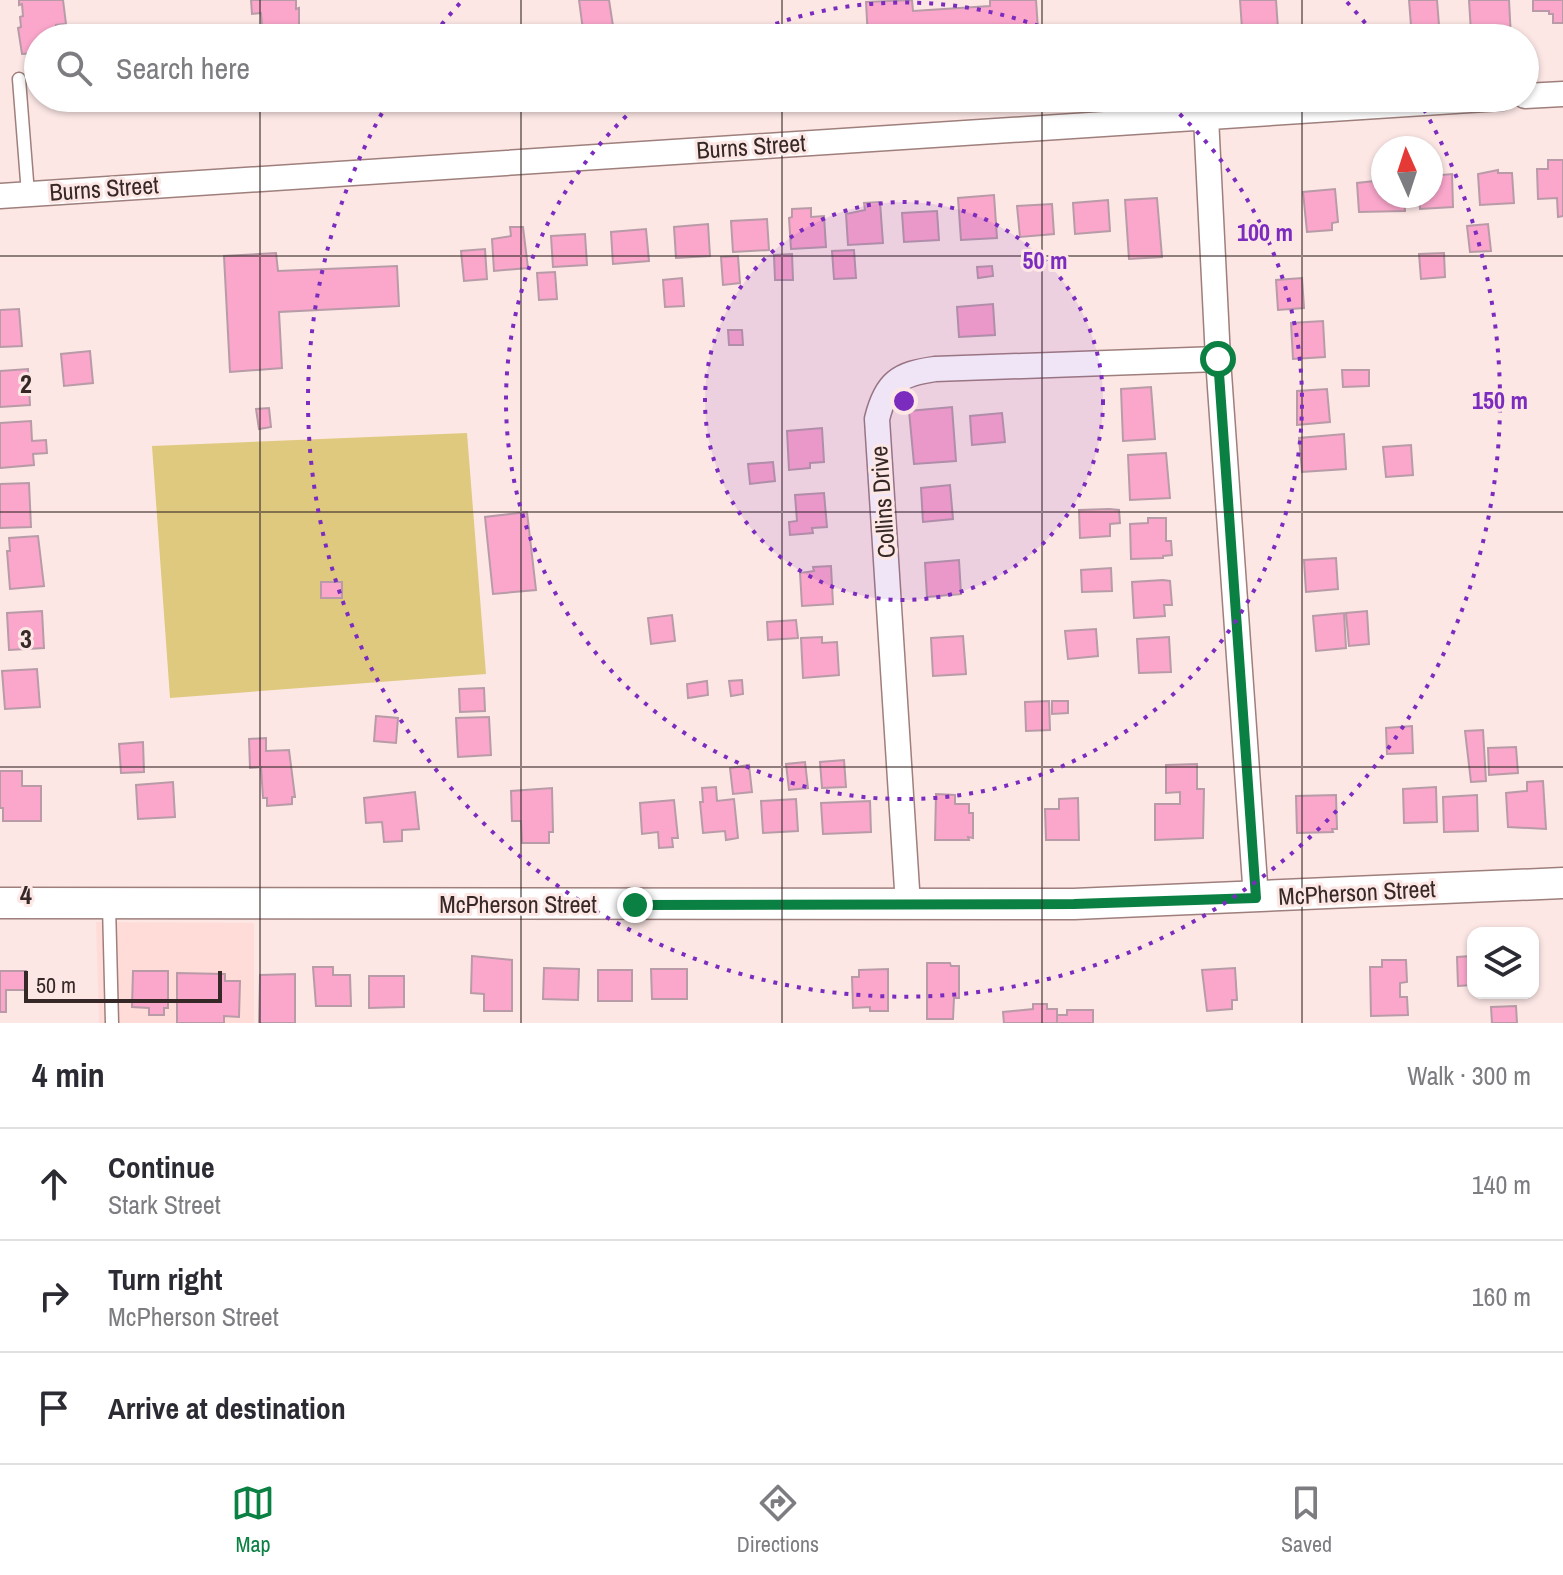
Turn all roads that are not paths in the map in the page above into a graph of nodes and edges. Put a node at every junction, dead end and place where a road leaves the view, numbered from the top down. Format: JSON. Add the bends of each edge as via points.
{"nodes":[{"id":1,"x":19,"y":79,"type":"dead end"},
{"id":2,"x":1563,"y":94,"type":"edge"},
{"id":3,"x":1539,"y":95,"type":"edge"},
{"id":4,"x":1284,"y":112,"type":"edge"},
{"id":5,"x":1206,"y":117,"type":"junction"},
{"id":6,"x":28,"y":194,"type":"junction"},
{"id":7,"x":0,"y":196,"type":"edge"},
{"id":8,"x":1218,"y":359,"type":"junction"},
{"id":9,"x":1563,"y":883,"type":"edge"},
{"id":10,"x":1256,"y":898,"type":"junction"},
{"id":11,"x":0,"y":903,"type":"edge"},
{"id":12,"x":109,"y":905,"type":"junction"},
{"id":13,"x":908,"y":905,"type":"junction"},
{"id":14,"x":112,"y":1023,"type":"edge"}],
"edges":[{"from":1,"to":6,"type":"lane"},
{"from":2,"to":3,"type":"street"},
{"from":4,"to":5,"type":"street","name":"Burns Street"},
{"from":5,"to":6,"type":"street","name":"Burns Street"},
{"from":5,"to":8,"type":"street"},
{"from":6,"to":7,"type":"street","name":"Burns Street"},
{"from":8,"to":10,"type":"street"},
{"from":8,"to":13,"type":"street","name":"Collins Drive","via":[[935,369],[911,373],[887,390],[877,419]]},
{"from":9,"to":10,"type":"street","name":"McPherson Street"},
{"from":10,"to":13,"type":"street","name":"McPherson Street"},
{"from":11,"to":12,"type":"street","name":"McPherson Street"},
{"from":12,"to":13,"type":"street","name":"McPherson Street"},
{"from":12,"to":14,"type":"lane"}]}
